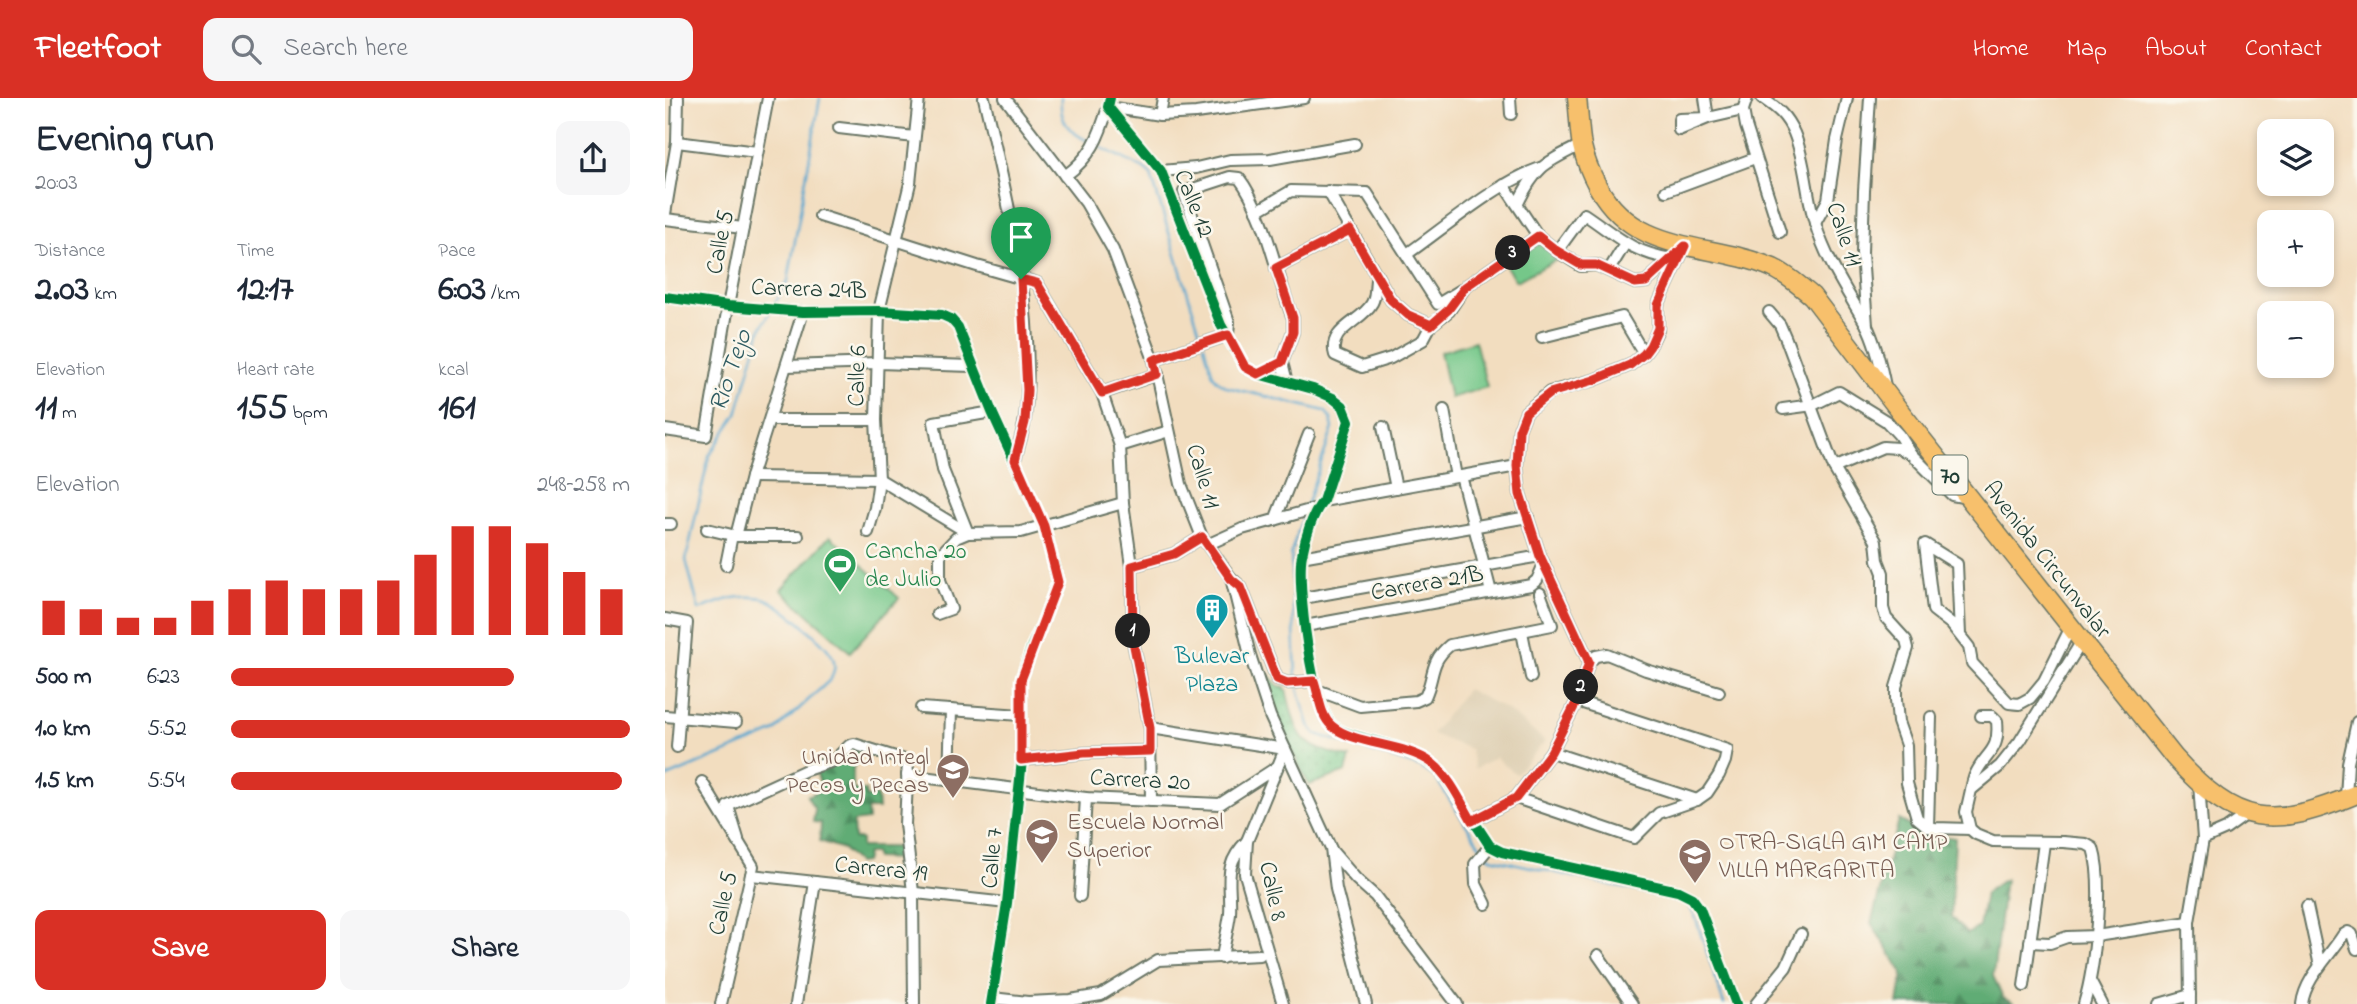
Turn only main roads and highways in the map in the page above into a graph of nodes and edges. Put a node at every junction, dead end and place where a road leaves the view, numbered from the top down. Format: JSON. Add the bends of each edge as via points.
{"nodes":[{"id":1,"x":1577,"y":98,"type":"edge"},
{"id":2,"x":2351,"y":796,"type":"edge"}],
"edges":[{"from":1,"to":2,"type":"main road","name":"Avenida Circunvalar","number":"70","via":[[1581,145],[1607,203],[1654,238],[1774,269],[1812,296],[2199,784],[2246,814],[2281,817],[2305,814]]}]}
